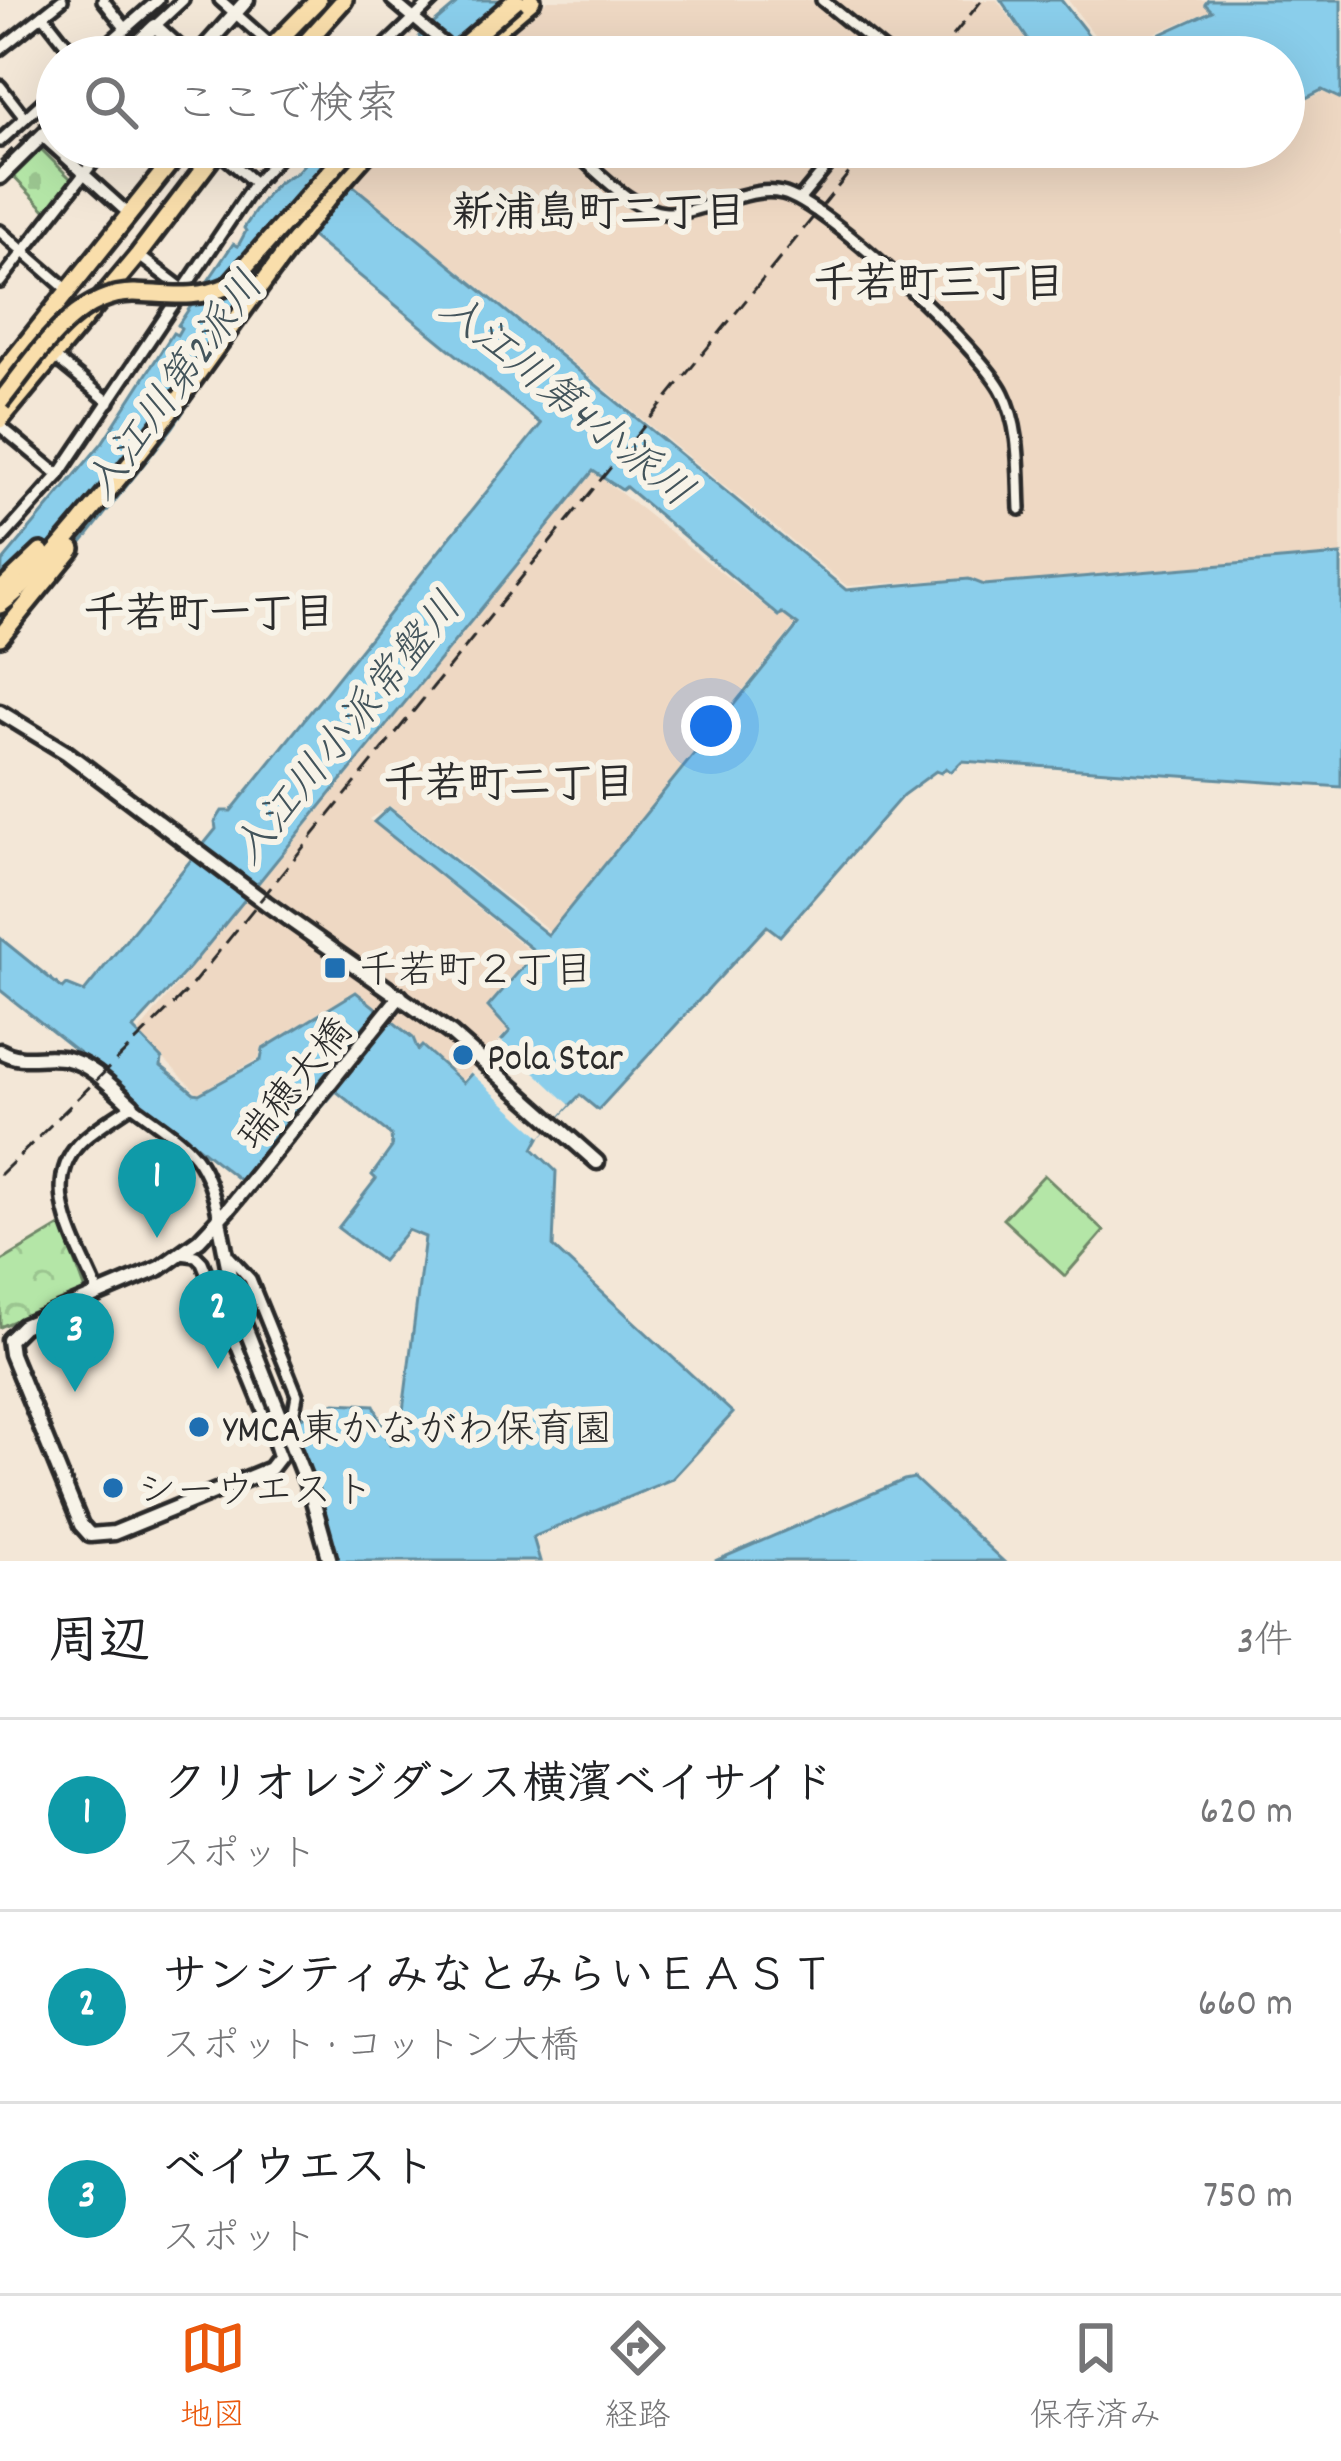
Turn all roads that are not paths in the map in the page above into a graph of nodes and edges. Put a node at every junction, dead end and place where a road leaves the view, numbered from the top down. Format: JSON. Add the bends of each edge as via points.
{"nodes":[{"id":1,"x":62,"y":0,"type":"edge"},
{"id":2,"x":183,"y":0,"type":"edge"},
{"id":3,"x":220,"y":0,"type":"edge"},
{"id":4,"x":247,"y":0,"type":"edge"},
{"id":5,"x":318,"y":0,"type":"edge"},
{"id":6,"x":344,"y":0,"type":"edge"},
{"id":7,"x":392,"y":0,"type":"edge"},
{"id":8,"x":433,"y":0,"type":"edge"},
{"id":9,"x":516,"y":0,"type":"edge"},
{"id":10,"x":532,"y":0,"type":"edge"},
{"id":11,"x":822,"y":0,"type":"edge"},
{"id":12,"x":110,"y":2,"type":"edge"},
{"id":13,"x":152,"y":2,"type":"edge"},
{"id":14,"x":330,"y":7,"type":"edge"},
{"id":15,"x":235,"y":14,"type":"junction"},
{"id":16,"x":43,"y":15,"type":"junction"},
{"id":17,"x":411,"y":17,"type":"junction"},
{"id":18,"x":154,"y":26,"type":"junction"},
{"id":19,"x":126,"y":29,"type":"junction"},
{"id":20,"x":60,"y":36,"type":"edge"},
{"id":21,"x":118,"y":36,"type":"edge"},
{"id":22,"x":144,"y":36,"type":"edge"},
{"id":23,"x":167,"y":36,"type":"edge"},
{"id":24,"x":214,"y":36,"type":"edge"},
{"id":25,"x":254,"y":36,"type":"edge"},
{"id":26,"x":283,"y":36,"type":"edge"},
{"id":27,"x":309,"y":36,"type":"edge"},
{"id":28,"x":393,"y":36,"type":"edge"},
{"id":29,"x":434,"y":36,"type":"edge"},
{"id":30,"x":474,"y":36,"type":"edge"},
{"id":31,"x":488,"y":36,"type":"edge"},
{"id":32,"x":866,"y":36,"type":"edge"},
{"id":33,"x":0,"y":49,"type":"edge"},
{"id":34,"x":0,"y":86,"type":"edge"},
{"id":35,"x":36,"y":108,"type":"edge"},
{"id":36,"x":25,"y":118,"type":"junction"},
{"id":37,"x":0,"y":141,"type":"edge"},
{"id":38,"x":36,"y":142,"type":"edge"},
{"id":39,"x":74,"y":168,"type":"edge"},
{"id":40,"x":90,"y":168,"type":"edge"},
{"id":41,"x":167,"y":168,"type":"edge"},
{"id":42,"x":204,"y":168,"type":"edge"},
{"id":43,"x":239,"y":168,"type":"edge"},
{"id":44,"x":269,"y":168,"type":"edge"},
{"id":45,"x":337,"y":168,"type":"edge"},
{"id":46,"x":339,"y":168,"type":"edge"},
{"id":47,"x":355,"y":168,"type":"edge"},
{"id":48,"x":595,"y":168,"type":"edge"},
{"id":49,"x":826,"y":168,"type":"edge"},
{"id":50,"x":0,"y":177,"type":"edge"},
{"id":51,"x":83,"y":177,"type":"junction"},
{"id":52,"x":255,"y":183,"type":"junction"},
{"id":53,"x":800,"y":199,"type":"junction"},
{"id":54,"x":125,"y":223,"type":"junction"},
{"id":55,"x":0,"y":231,"type":"edge"},
{"id":56,"x":141,"y":251,"type":"junction"},
{"id":57,"x":26,"y":253,"type":"junction"},
{"id":58,"x":0,"y":282,"type":"edge"},
{"id":59,"x":184,"y":290,"type":"junction"},
{"id":60,"x":70,"y":292,"type":"junction"},
{"id":61,"x":54,"y":356,"type":"junction"},
{"id":62,"x":3,"y":365,"type":"edge"},
{"id":63,"x":0,"y":402,"type":"edge"},
{"id":64,"x":109,"y":402,"type":"junction"},
{"id":65,"x":166,"y":421,"type":"junction"},
{"id":66,"x":0,"y":423,"type":"edge"},
{"id":67,"x":58,"y":475,"type":"junction"},
{"id":68,"x":1019,"y":509,"type":"dead end"},
{"id":69,"x":0,"y":541,"type":"edge"},
{"id":70,"x":0,"y":591,"type":"edge"},
{"id":71,"x":0,"y":605,"type":"edge"},
{"id":72,"x":0,"y":637,"type":"edge"},
{"id":73,"x":0,"y":712,"type":"edge"},
{"id":74,"x":400,"y":996,"type":"junction"},
{"id":75,"x":1,"y":1051,"type":"edge"},
{"id":76,"x":133,"y":1105,"type":"junction"},
{"id":77,"x":597,"y":1162,"type":"dead end"},
{"id":78,"x":219,"y":1220,"type":"junction"},
{"id":79,"x":223,"y":1249,"type":"junction"},
{"id":80,"x":182,"y":1254,"type":"junction"},
{"id":81,"x":99,"y":1295,"type":"junction"},
{"id":82,"x":264,"y":1414,"type":"junction"},
{"id":83,"x":277,"y":1421,"type":"junction"},
{"id":84,"x":274,"y":1437,"type":"junction"},
{"id":85,"x":330,"y":1561,"type":"edge"}],
"edges":[{"from":1,"to":16,"type":"street"},
{"from":2,"to":18,"type":"street"},
{"from":3,"to":15,"type":"street"},
{"from":4,"to":15,"type":"street"},
{"from":5,"to":26,"type":"highway"},
{"from":6,"to":14,"type":"highway"},
{"from":7,"to":17,"type":"street"},
{"from":8,"to":17,"type":"street"},
{"from":9,"to":30,"type":"highway","bridge":true},
{"from":10,"to":31,"type":"highway"},
{"from":11,"to":32,"type":"street"},
{"from":12,"to":19,"type":"street"},
{"from":13,"to":19,"type":"street"},
{"from":14,"to":27,"type":"highway"},
{"from":15,"to":24,"type":"street"},
{"from":15,"to":25,"type":"street"},
{"from":16,"to":20,"type":"street"},
{"from":16,"to":33,"type":"street"},
{"from":17,"to":28,"type":"street"},
{"from":17,"to":29,"type":"street"},
{"from":18,"to":22,"type":"street"},
{"from":18,"to":23,"type":"street"},
{"from":19,"to":21,"type":"street"},
{"from":34,"to":36,"type":"street"},
{"from":35,"to":36,"type":"street"},
{"from":36,"to":37,"type":"street"},
{"from":38,"to":50,"type":"street"},
{"from":39,"to":51,"type":"street"},
{"from":40,"to":51,"type":"street"},
{"from":41,"to":54,"type":"highway"},
{"from":42,"to":56,"type":"highway"},
{"from":43,"to":52,"type":"street"},
{"from":44,"to":52,"type":"street"},
{"from":45,"to":63,"type":"highway","bridge":true,"via":[[228,286],[96,301]]},
{"from":46,"to":70,"type":"highway","bridge":true,"via":[[132,448]]},
{"from":47,"to":65,"type":"highway"},
{"from":48,"to":53,"type":"street","via":[[662,213],[756,192]]},
{"from":49,"to":53,"type":"street"},
{"from":51,"to":54,"type":"street"},
{"from":51,"to":57,"type":"street"},
{"from":52,"to":59,"type":"street"},
{"from":53,"to":68,"type":"street","via":[[903,282],[992,371],[1016,427]]},
{"from":54,"to":56,"type":"highway"},
{"from":54,"to":60,"type":"highway"},
{"from":55,"to":57,"type":"street"},
{"from":56,"to":59,"type":"street"},
{"from":56,"to":61,"type":"highway"},
{"from":57,"to":58,"type":"street"},
{"from":57,"to":60,"type":"street"},
{"from":59,"to":64,"type":"street"},
{"from":60,"to":62,"type":"highway"},
{"from":61,"to":64,"type":"street"},
{"from":61,"to":66,"type":"highway"},
{"from":64,"to":67,"type":"street"},
{"from":65,"to":71,"type":"highway"},
{"from":65,"to":72,"type":"highway","via":[[126,484]]},
{"from":66,"to":67,"type":"street"},
{"from":67,"to":69,"type":"street"},
{"from":73,"to":74,"type":"street"},
{"from":74,"to":77,"type":"street"},
{"from":74,"to":78,"type":"street","name":"瑞穂大橋"},
{"from":75,"to":76,"type":"street","via":[[25,1061],[74,1060]]},
{"from":76,"to":78,"type":"street","via":[[200,1160]]},
{"from":76,"to":81,"type":"street","via":[[80,1143],[62,1180],[63,1208]]},
{"from":78,"to":79,"type":"street"},
{"from":78,"to":80,"type":"street"},
{"from":79,"to":83,"type":"street","via":[[250,1279],[297,1395],[294,1411]]},
{"from":79,"to":85,"type":"street","bridge":true},
{"from":80,"to":81,"type":"street"},
{"from":80,"to":82,"type":"street","via":[[202,1262]]},
{"from":81,"to":84,"type":"street","via":[[20,1328],[9,1343],[88,1534],[114,1533],[270,1469],[280,1456]]},
{"from":82,"to":83,"type":"street"},
{"from":82,"to":84,"type":"street"},
{"from":83,"to":84,"type":"street"}]}
